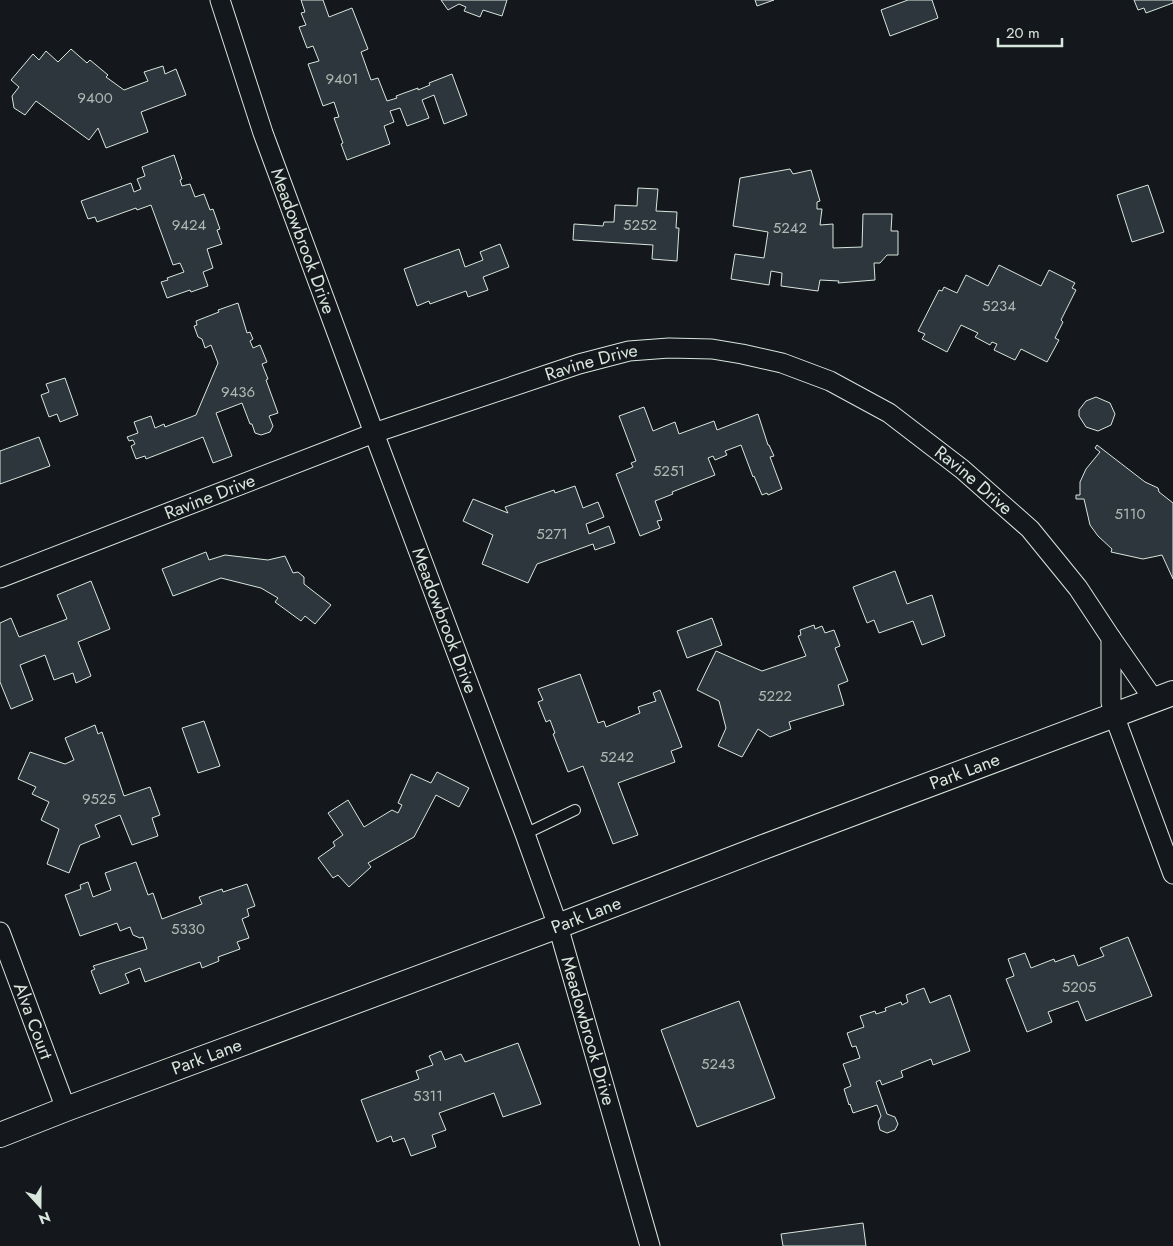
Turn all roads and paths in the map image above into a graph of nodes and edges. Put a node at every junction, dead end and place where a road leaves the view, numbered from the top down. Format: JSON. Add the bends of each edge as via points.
{"nodes":[{"id":1,"x":220,"y":0,"type":"edge"},
{"id":2,"x":374,"y":433,"type":"junction"},
{"id":3,"x":0,"y":578,"type":"edge"},
{"id":4,"x":1110,"y":638,"type":"junction"},
{"id":5,"x":1163,"y":697,"type":"edge"},
{"id":6,"x":1114,"y":715,"type":"junction"},
{"id":7,"x":575,"y":810,"type":"dead end"},
{"id":8,"x":525,"y":834,"type":"junction"},
{"id":9,"x":1173,"y":874,"type":"edge"},
{"id":10,"x":558,"y":926,"type":"junction"},
{"id":11,"x":0,"y":932,"type":"edge"},
{"id":12,"x":66,"y":1109,"type":"junction"},
{"id":13,"x":0,"y":1135,"type":"edge"},
{"id":14,"x":650,"y":1246,"type":"edge"}],
"edges":[{"from":1,"to":2,"type":"street","name":"Meadowbrook Drive","via":[[263,133]]},
{"from":2,"to":3,"type":"street","name":"Ravine Drive"},
{"from":2,"to":4,"type":"street","name":"Ravine Drive","via":[[579,364],[629,351],[712,349],[782,364],[830,381],[889,413],[962,469],[1030,530],[1078,588]]},
{"from":2,"to":8,"type":"street","name":"Meadowbrook Drive"},
{"from":4,"to":5,"type":"street","name":"Ravine Drive"},
{"from":4,"to":6,"type":"street"},
{"from":5,"to":6,"type":"street","name":"Park Lane"},
{"from":6,"to":9,"type":"street"},
{"from":6,"to":10,"type":"street","name":"Park Lane"},
{"from":7,"to":8,"type":"lane"},
{"from":8,"to":10,"type":"street","name":"Meadowbrook Drive"},
{"from":10,"to":12,"type":"street","name":"Park Lane"},
{"from":10,"to":14,"type":"street","name":"Meadowbrook Drive"},
{"from":11,"to":12,"type":"street","name":"Alva Court"},
{"from":12,"to":13,"type":"street","name":"Park Lane"}]}
